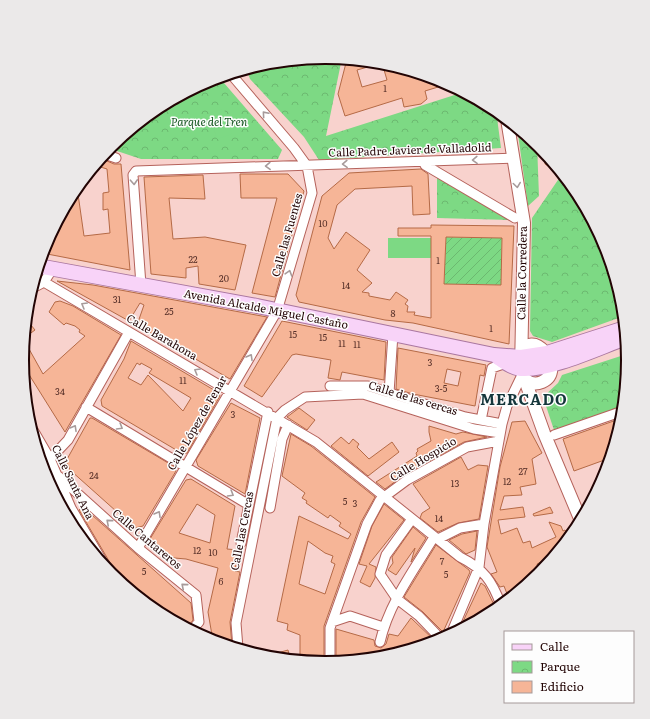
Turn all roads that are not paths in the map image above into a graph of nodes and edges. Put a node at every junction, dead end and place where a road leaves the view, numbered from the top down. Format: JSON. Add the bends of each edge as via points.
{"nodes":[{"id":1,"x":234,"y":78,"type":"edge"},
{"id":2,"x":509,"y":128,"type":"edge"},
{"id":3,"x":110,"y":156,"type":"edge"},
{"id":4,"x":116,"y":158,"type":"dead end"},
{"id":5,"x":514,"y":158,"type":"junction"},
{"id":6,"x":307,"y":166,"type":"junction"},
{"id":7,"x":426,"y":166,"type":"dead end"},
{"id":8,"x":515,"y":218,"type":"dead end"},
{"id":9,"x":44,"y":267,"type":"edge"},
{"id":10,"x":53,"y":268,"type":"junction"},
{"id":11,"x":44,"y":282,"type":"junction"},
{"id":12,"x":39,"y":285,"type":"edge"},
{"id":13,"x":141,"y":286,"type":"junction"},
{"id":14,"x":277,"y":310,"type":"junction"},
{"id":15,"x":619,"y":330,"type":"edge"},
{"id":16,"x":129,"y":332,"type":"junction"},
{"id":17,"x":393,"y":334,"type":"junction"},
{"id":18,"x":620,"y":340,"type":"edge"},
{"id":19,"x":494,"y":355,"type":"junction"},
{"id":20,"x":548,"y":359,"type":"junction"},
{"id":21,"x":506,"y":363,"type":"junction"},
{"id":22,"x":522,"y":370,"type":"junction"},
{"id":23,"x":330,"y":386,"type":"dead end"},
{"id":24,"x":230,"y":390,"type":"junction"},
{"id":25,"x":389,"y":393,"type":"junction"},
{"id":26,"x":86,"y":407,"type":"junction"},
{"id":27,"x":268,"y":412,"type":"junction"},
{"id":28,"x":616,"y":414,"type":"edge"},
{"id":29,"x":277,"y":418,"type":"junction"},
{"id":30,"x":481,"y":420,"type":"junction"},
{"id":31,"x":502,"y":424,"type":"junction"},
{"id":32,"x":288,"y":425,"type":"junction"},
{"id":33,"x":550,"y":436,"type":"junction"},
{"id":34,"x":500,"y":437,"type":"junction"},
{"id":35,"x":42,"y":445,"type":"edge"},
{"id":36,"x":50,"y":459,"type":"junction"},
{"id":37,"x":185,"y":467,"type":"junction"},
{"id":38,"x":56,"y":474,"type":"junction"},
{"id":39,"x":82,"y":498,"type":"junction"},
{"id":40,"x":385,"y":498,"type":"junction"},
{"id":41,"x":249,"y":505,"type":"junction"},
{"id":42,"x":70,"y":508,"type":"junction"},
{"id":43,"x":270,"y":508,"type":"dead end"},
{"id":44,"x":578,"y":513,"type":"edge"},
{"id":45,"x":74,"y":516,"type":"edge"},
{"id":46,"x":412,"y":519,"type":"junction"},
{"id":47,"x":484,"y":524,"type":"junction"},
{"id":48,"x":436,"y":538,"type":"junction"},
{"id":49,"x":241,"y":543,"type":"dead end"},
{"id":50,"x":138,"y":548,"type":"junction"},
{"id":51,"x":479,"y":567,"type":"junction"},
{"id":52,"x":397,"y":599,"type":"junction"},
{"id":53,"x":499,"y":599,"type":"edge"},
{"id":54,"x":331,"y":625,"type":"junction"},
{"id":55,"x":196,"y":626,"type":"edge"},
{"id":56,"x":454,"y":626,"type":"edge"},
{"id":57,"x":384,"y":627,"type":"junction"},
{"id":58,"x":436,"y":634,"type":"edge"},
{"id":59,"x":238,"y":642,"type":"edge"},
{"id":60,"x":380,"y":642,"type":"dead end"},
{"id":61,"x":330,"y":656,"type":"edge"}],
"edges":[{"from":6,"to":1,"type":"street","one_way":true},
{"from":2,"to":5,"type":"main road","name":"Calle la Corredera"},
{"from":3,"to":4,"type":"street"},
{"from":5,"to":6,"type":"street","name":"Calle Padre Javier de Valladolid","one_way":true},
{"from":5,"to":22,"type":"main road","name":"Calle la Corredera","one_way":true,"via":[[524,223]]},
{"from":6,"to":13,"type":"street","name":"Calle Padre Javier de Valladolid","one_way":true,"via":[[136,170],[133,175]]},
{"from":14,"to":6,"type":"street","name":"Calle las Fuentes","one_way":true,"via":[[312,193]]},
{"from":7,"to":8,"type":"street"},
{"from":9,"to":10,"type":"main road","name":"Avenida Alcalde Miguel Castaño"},
{"from":10,"to":11,"type":"street"},
{"from":10,"to":13,"type":"main road","name":"Avenida Alcalde Miguel Castaño"},
{"from":11,"to":12,"type":"street"},
{"from":16,"to":11,"type":"street","name":"Calle Barahona","one_way":true},
{"from":13,"to":14,"type":"main road","name":"Avenida Alcalde Miguel Castaño"},
{"from":14,"to":17,"type":"main road","name":"Avenida Alcalde Miguel Castaño"},
{"from":24,"to":14,"type":"street","name":"Calle López de Fenar","one_way":true},
{"from":15,"to":20,"type":"main road"},
{"from":24,"to":16,"type":"street","name":"Calle Barahona","one_way":true},
{"from":16,"to":26,"type":"street"},
{"from":17,"to":19,"type":"main road","name":"Avenida Alcalde Miguel Castaño"},
{"from":17,"to":25,"type":"street"},
{"from":18,"to":20,"type":"main road"},
{"from":19,"to":21,"type":"main road"},
{"from":19,"to":22,"type":"main road"},
{"from":20,"to":22,"type":"main road"},
{"from":20,"to":22,"type":"main road","via":[[541,346],[533,345],[524,350]]},
{"from":21,"to":22,"type":"main road"},
{"from":21,"to":30,"type":"street","via":[[492,368]]},
{"from":22,"to":31,"type":"street"},
{"from":22,"to":33,"type":"main road"},
{"from":23,"to":25,"type":"street","via":[[368,386]]},
{"from":24,"to":27,"type":"street","name":"Calle Barahona"},
{"from":24,"to":37,"type":"street","name":"Calle López de Fenar"},
{"from":25,"to":30,"type":"street"},
{"from":36,"to":26,"type":"street","one_way":true,"via":[[68,440]]},
{"from":26,"to":37,"type":"street","one_way":true},
{"from":27,"to":29,"type":"street","name":"Calle Barahona"},
{"from":27,"to":41,"type":"street"},
{"from":28,"to":33,"type":"street"},
{"from":29,"to":32,"type":"street","name":"Calle Barahona"},
{"from":29,"to":34,"type":"street","name":"Calle de las cercas","via":[[305,397],[363,394]]},
{"from":29,"to":59,"type":"street","name":"Calle las Cercas","via":[[237,617]]},
{"from":30,"to":31,"type":"street"},
{"from":31,"to":34,"type":"street"},
{"from":32,"to":40,"type":"street","name":"Calle Barahona","via":[[331,453]]},
{"from":32,"to":43,"type":"street","via":[[282,439]]},
{"from":33,"to":44,"type":"main road"},
{"from":34,"to":40,"type":"street","name":"Calle Hospicio","via":[[467,447],[407,480]]},
{"from":34,"to":47,"type":"street"},
{"from":35,"to":36,"type":"street","name":"Calle Santa Ana"},
{"from":36,"to":38,"type":"street","name":"Calle Santa Ana"},
{"from":37,"to":41,"type":"street","one_way":true},
{"from":50,"to":37,"type":"street","name":"Calle López de Fenar","one_way":true},
{"from":38,"to":39,"type":"street","name":"Calle Cantareros"},
{"from":38,"to":42,"type":"street","name":"Calle Santa Ana"},
{"from":39,"to":42,"type":"street"},
{"from":50,"to":39,"type":"street","name":"Calle Cantareros","one_way":true},
{"from":40,"to":46,"type":"street","name":"Calle Barahona"},
{"from":40,"to":54,"type":"street","name":"Calle Hospicio","via":[[376,506],[367,524]]},
{"from":41,"to":49,"type":"street"},
{"from":42,"to":45,"type":"street","name":"Calle Santa Ana"},
{"from":46,"to":48,"type":"street","name":"Calle Barahona"},
{"from":46,"to":52,"type":"street","via":[[386,555],[380,574]]},
{"from":47,"to":48,"type":"street","via":[[460,528]]},
{"from":47,"to":51,"type":"street"},
{"from":48,"to":51,"type":"street","name":"Calle Barahona","via":[[460,557]]},
{"from":48,"to":52,"type":"street"},
{"from":55,"to":50,"type":"street","name":"Calle Cantareros","one_way":true,"via":[[199,622],[196,595]]},
{"from":51,"to":53,"type":"street"},
{"from":51,"to":56,"type":"street"},
{"from":52,"to":57,"type":"street"},
{"from":52,"to":58,"type":"street"},
{"from":54,"to":57,"type":"street","via":[[350,616]]},
{"from":54,"to":61,"type":"street","name":"Calle Hospicio"},
{"from":57,"to":60,"type":"street"}]}
